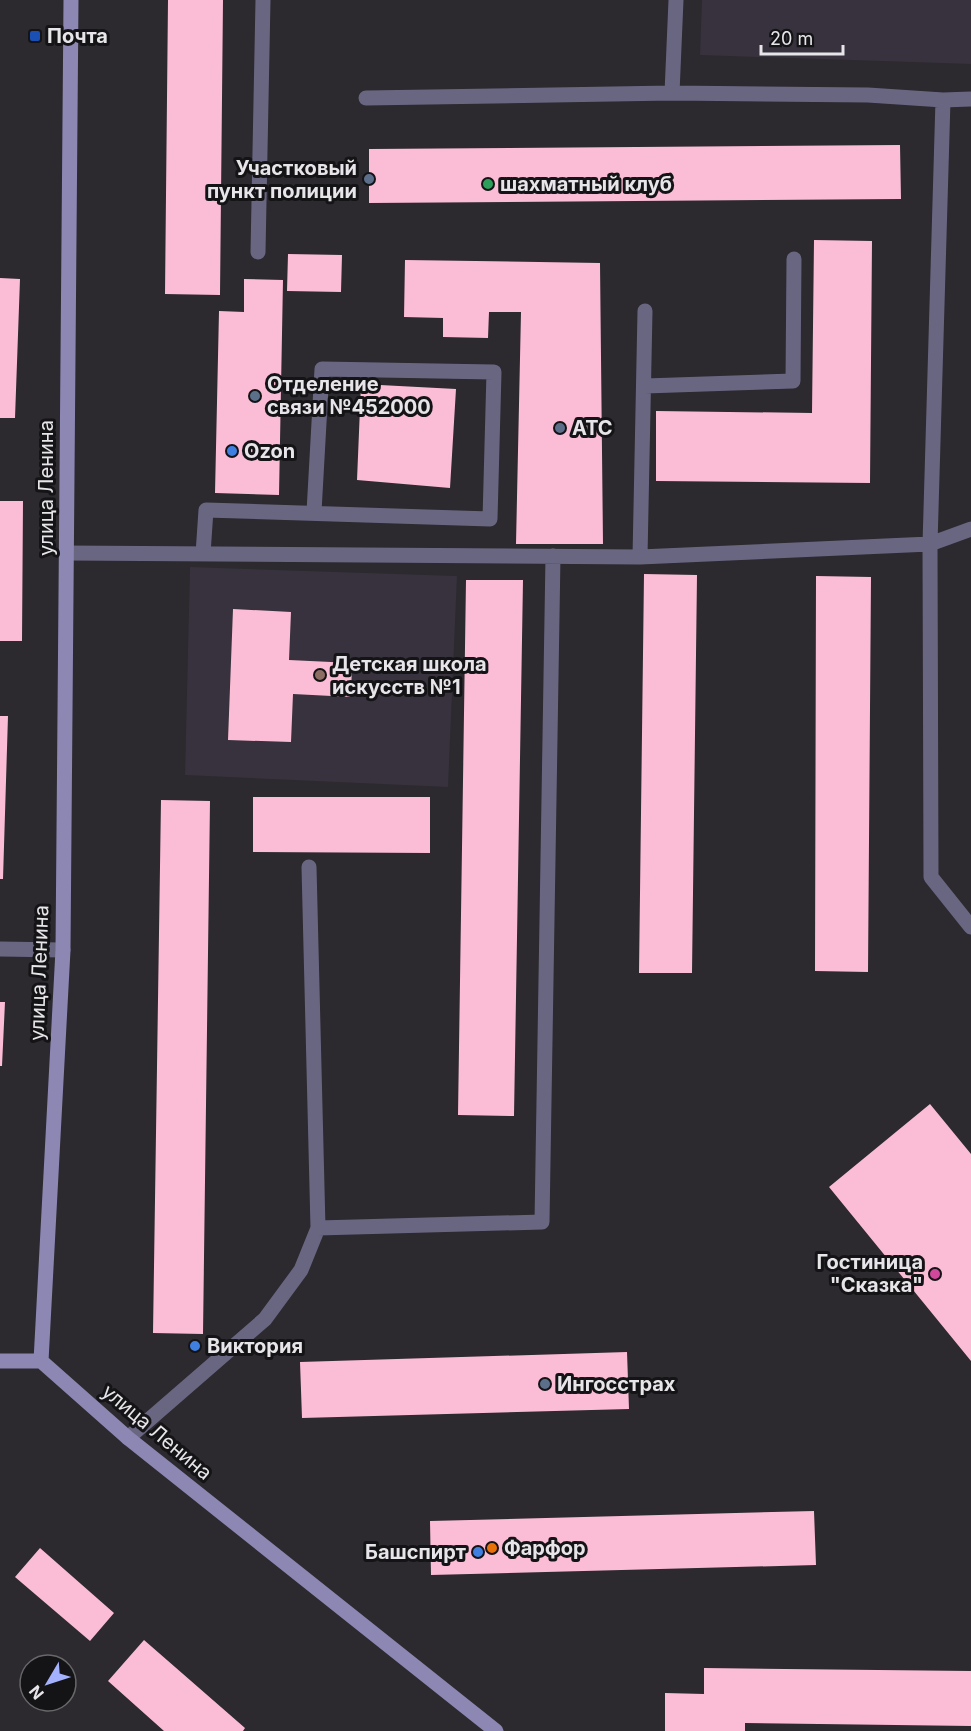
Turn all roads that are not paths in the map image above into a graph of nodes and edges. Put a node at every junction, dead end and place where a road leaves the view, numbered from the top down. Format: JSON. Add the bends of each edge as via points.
{"nodes":[{"id":1,"x":71,"y":0,"type":"edge"},
{"id":2,"x":263,"y":0,"type":"edge"},
{"id":3,"x":676,"y":0,"type":"edge"},
{"id":4,"x":672,"y":93,"type":"junction"},
{"id":5,"x":366,"y":98,"type":"dead end"},
{"id":6,"x":971,"y":99,"type":"edge"},
{"id":7,"x":943,"y":100,"type":"junction"},
{"id":8,"x":258,"y":252,"type":"dead end"},
{"id":9,"x":794,"y":259,"type":"dead end"},
{"id":10,"x":645,"y":311,"type":"dead end"},
{"id":11,"x":645,"y":386,"type":"junction"},
{"id":12,"x":314,"y":512,"type":"junction"},
{"id":13,"x":971,"y":529,"type":"edge"},
{"id":14,"x":930,"y":544,"type":"junction"},
{"id":15,"x":66,"y":553,"type":"junction"},
{"id":16,"x":203,"y":554,"type":"junction"},
{"id":17,"x":553,"y":556,"type":"junction"},
{"id":18,"x":640,"y":557,"type":"junction"},
{"id":19,"x":309,"y":867,"type":"dead end"},
{"id":20,"x":971,"y":927,"type":"edge"},
{"id":21,"x":0,"y":949,"type":"edge"},
{"id":22,"x":63,"y":950,"type":"junction"},
{"id":23,"x":318,"y":1228,"type":"junction"},
{"id":24,"x":0,"y":1361,"type":"edge"},
{"id":25,"x":41,"y":1361,"type":"junction"},
{"id":26,"x":128,"y":1438,"type":"junction"},
{"id":27,"x":496,"y":1731,"type":"edge"}],
"edges":[{"from":1,"to":15,"type":"main road","name":"улица Ленина"},
{"from":2,"to":8,"type":"street"},
{"from":3,"to":4,"type":"street"},
{"from":4,"to":5,"type":"street"},
{"from":4,"to":7,"type":"street","via":[[868,95]]},
{"from":6,"to":7,"type":"street"},
{"from":7,"to":14,"type":"street"},
{"from":9,"to":11,"type":"street","via":[[793,381]]},
{"from":10,"to":11,"type":"street"},
{"from":11,"to":18,"type":"street"},
{"from":12,"to":12,"type":"street","via":[[490,519],[494,372],[322,369]]},
{"from":12,"to":16,"type":"street","via":[[206,510]]},
{"from":13,"to":14,"type":"street"},
{"from":14,"to":18,"type":"street"},
{"from":14,"to":20,"type":"street","via":[[931,877]]},
{"from":15,"to":16,"type":"street"},
{"from":15,"to":22,"type":"main road","name":"улица Ленина"},
{"from":16,"to":17,"type":"street"},
{"from":17,"to":18,"type":"street"},
{"from":17,"to":23,"type":"street","via":[[542,1222]]},
{"from":19,"to":23,"type":"street"},
{"from":21,"to":22,"type":"street"},
{"from":22,"to":25,"type":"main road","name":"улица Ленина"},
{"from":23,"to":26,"type":"street","via":[[301,1270],[265,1319]]},
{"from":24,"to":25,"type":"main road"},
{"from":25,"to":26,"type":"main road","name":"улица Ленина"},
{"from":26,"to":27,"type":"main road","name":"улица Ленина"}]}
